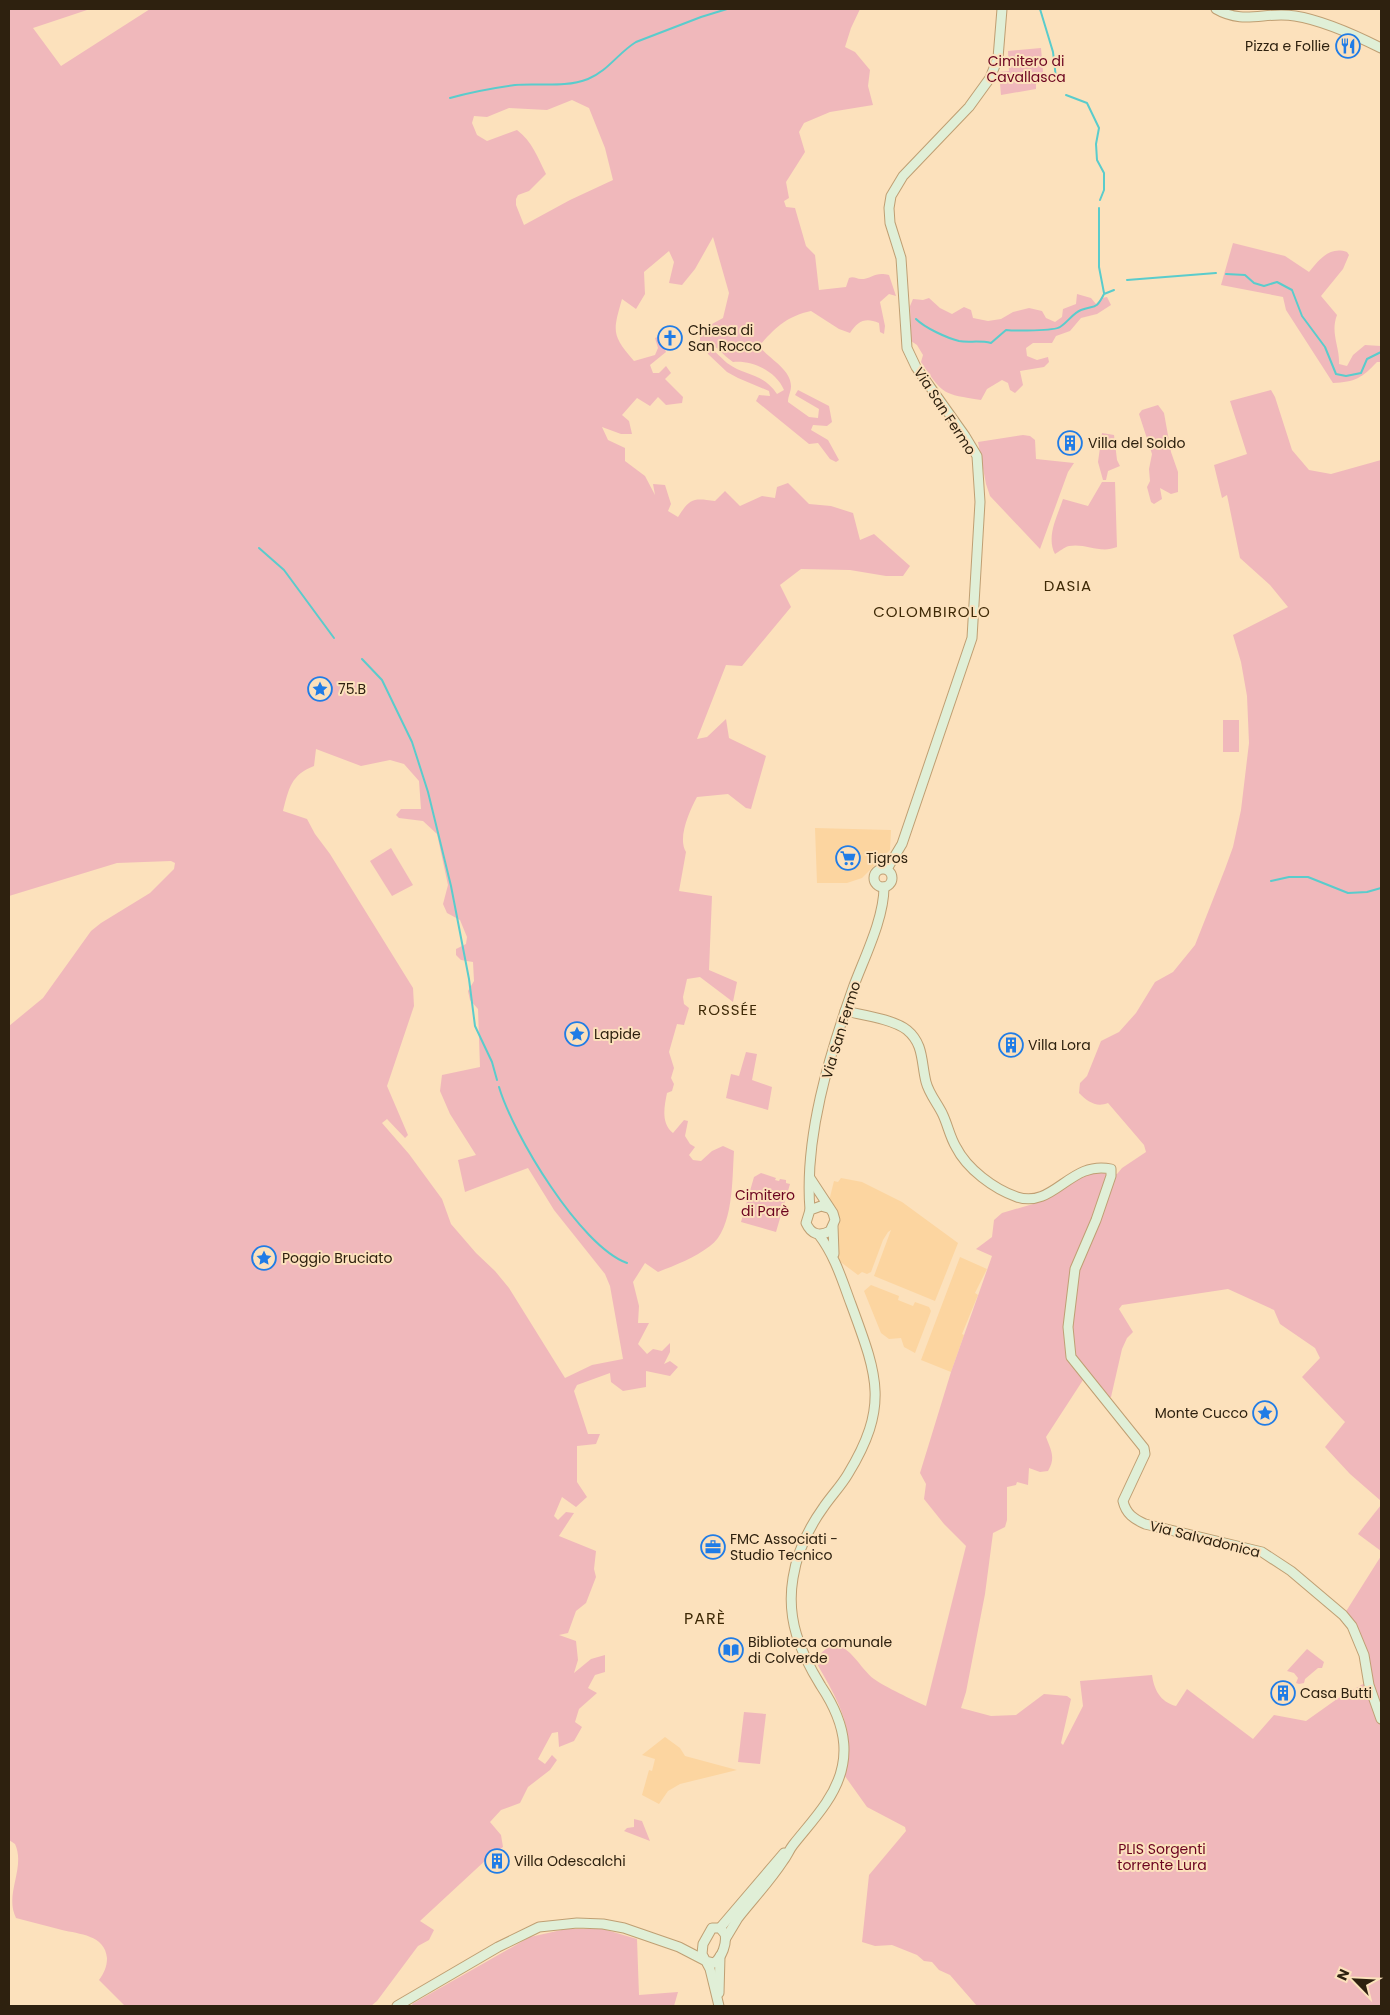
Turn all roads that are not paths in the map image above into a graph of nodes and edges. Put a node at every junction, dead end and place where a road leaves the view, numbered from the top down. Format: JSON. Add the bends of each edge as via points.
{"nodes":[{"id":1,"x":1002,"y":9,"type":"edge"},
{"id":2,"x":1216,"y":9,"type":"edge"},
{"id":3,"x":1381,"y":48,"type":"edge"},
{"id":4,"x":887,"y":869,"type":"junction"},
{"id":5,"x":884,"y":887,"type":"junction"},
{"id":6,"x":845,"y":1011,"type":"junction"},
{"id":7,"x":810,"y":1176,"type":"junction"},
{"id":8,"x":828,"y":1208,"type":"junction"},
{"id":9,"x":810,"y":1210,"type":"junction"},
{"id":10,"x":834,"y":1226,"type":"junction"},
{"id":11,"x":819,"y":1235,"type":"junction"},
{"id":12,"x":834,"y":1257,"type":"junction"},
{"id":13,"x":1381,"y":1719,"type":"edge"},
{"id":14,"x":792,"y":1846,"type":"junction"},
{"id":15,"x":720,"y":1928,"type":"junction"},
{"id":16,"x":726,"y":1938,"type":"junction"},
{"id":17,"x":704,"y":1941,"type":"junction"},
{"id":18,"x":679,"y":1947,"type":"junction"},
{"id":19,"x":720,"y":1956,"type":"junction"},
{"id":20,"x":706,"y":1961,"type":"junction"},
{"id":21,"x":397,"y":2006,"type":"edge"},
{"id":22,"x":719,"y":2006,"type":"edge"}],
"edges":[{"from":1,"to":4,"type":"main road","name":"Via San Fermo","via":[[998,58],[990,78],[969,107],[903,176],[894,191],[890,208],[890,223],[901,258],[906,348],[976,456],[980,502],[972,638],[902,844]]},
{"from":2,"to":3,"type":"main road","via":[[1232,17],[1296,16]]},
{"from":4,"to":5,"type":"main road","name":"Via San Fermo","via":[[892,878],[891,883]]},
{"from":4,"to":5,"type":"main road","name":"Via San Fermo","via":[[878,870],[874,877],[877,884]]},
{"from":5,"to":6,"type":"main road","name":"Via San Fermo","via":[[882,910]]},
{"from":6,"to":7,"type":"main road","name":"Via San Fermo","via":[[812,1142]]},
{"from":6,"to":13,"type":"main road","name":"Via Salvadonica","via":[[900,1025],[911,1034],[922,1052],[927,1086],[955,1147],[966,1162],[994,1186],[1014,1196],[1035,1199],[1087,1168],[1110,1168],[1111,1176],[1096,1220],[1075,1269],[1069,1306],[1068,1346],[1071,1358],[1144,1448],[1145,1454],[1123,1501],[1125,1508],[1145,1524],[1262,1552],[1290,1571],[1352,1626],[1364,1655],[1369,1685]]},
{"from":7,"to":8,"type":"main road"},
{"from":7,"to":9,"type":"main road","name":"Via San Fermo"},
{"from":8,"to":9,"type":"main road"},
{"from":8,"to":10,"type":"main road","via":[[833,1214]]},
{"from":9,"to":11,"type":"main road","via":[[806,1220],[808,1228]]},
{"from":10,"to":11,"type":"main road"},
{"from":10,"to":12,"type":"main road"},
{"from":11,"to":12,"type":"main road"},
{"from":12,"to":14,"type":"main road","via":[[869,1355],[876,1400],[863,1447],[812,1525],[796,1560],[792,1579],[792,1615],[797,1638],[808,1664],[837,1713],[844,1736],[844,1756],[827,1802]]},
{"from":14,"to":15,"type":"main road"},
{"from":14,"to":16,"type":"main road"},
{"from":15,"to":16,"type":"main road"},
{"from":15,"to":17,"type":"main road","via":[[712,1928]]},
{"from":16,"to":19,"type":"main road"},
{"from":17,"to":18,"type":"main road","via":[[693,1947]]},
{"from":17,"to":20,"type":"main road","via":[[702,1954]]},
{"from":18,"to":20,"type":"main road"},
{"from":18,"to":21,"type":"main road","via":[[603,1924],[539,1927]]},
{"from":19,"to":20,"type":"main road","via":[[714,1963]]},
{"from":19,"to":22,"type":"main road"},
{"from":20,"to":22,"type":"main road"}]}
